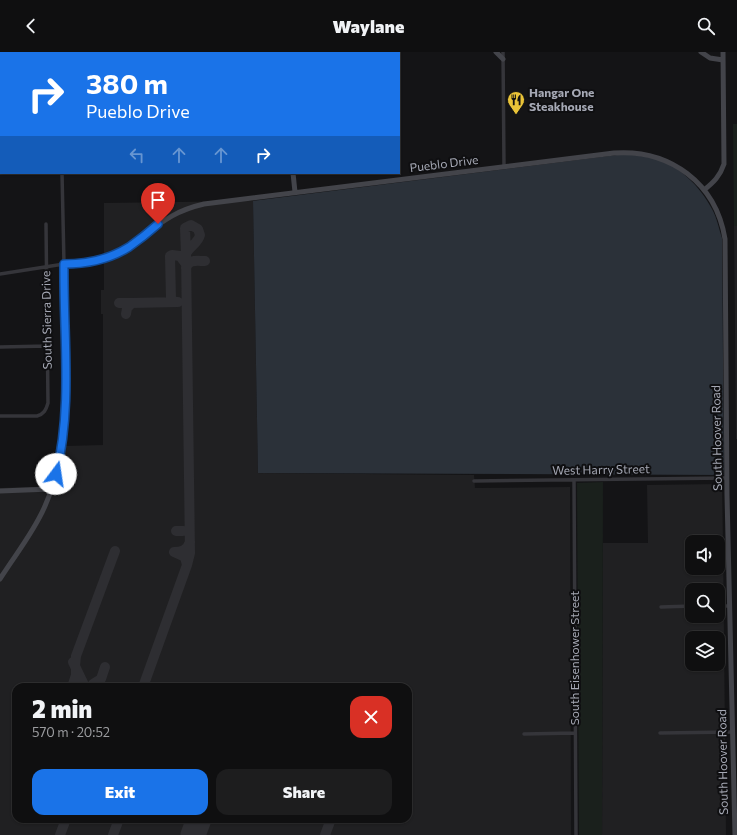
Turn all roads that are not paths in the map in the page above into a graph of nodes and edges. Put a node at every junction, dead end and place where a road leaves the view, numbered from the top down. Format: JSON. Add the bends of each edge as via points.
{"nodes":[{"id":1,"x":369,"y":52,"type":"edge"},
{"id":2,"x":375,"y":52,"type":"edge"},
{"id":3,"x":496,"y":52,"type":"edge"},
{"id":4,"x":503,"y":52,"type":"edge"},
{"id":5,"x":702,"y":52,"type":"edge"},
{"id":6,"x":723,"y":52,"type":"edge"},
{"id":7,"x":503,"y":59,"type":"junction"},
{"id":8,"x":723,"y":60,"type":"junction"},
{"id":9,"x":504,"y":166,"type":"junction"},
{"id":10,"x":62,"y":174,"type":"edge"},
{"id":11,"x":293,"y":174,"type":"edge"},
{"id":12,"x":704,"y":190,"type":"junction"},
{"id":13,"x":295,"y":192,"type":"junction"},
{"id":14,"x":46,"y":224,"type":"dead end"},
{"id":15,"x":64,"y":264,"type":"junction"},
{"id":16,"x":47,"y":267,"type":"junction"},
{"id":17,"x":0,"y":274,"type":"edge"},
{"id":18,"x":0,"y":346,"type":"edge"},
{"id":19,"x":48,"y":346,"type":"junction"},
{"id":20,"x":0,"y":416,"type":"edge"},
{"id":21,"x":727,"y":478,"type":"junction"},
{"id":22,"x":574,"y":480,"type":"junction"},
{"id":23,"x":474,"y":481,"type":"dead end"},
{"id":24,"x":51,"y":489,"type":"junction"},
{"id":25,"x":0,"y":491,"type":"edge"},
{"id":26,"x":0,"y":579,"type":"edge"},
{"id":27,"x":685,"y":606,"type":"edge"},
{"id":28,"x":725,"y":606,"type":"edge"},
{"id":29,"x":730,"y":606,"type":"junction"},
{"id":30,"x":661,"y":607,"type":"dead end"},
{"id":31,"x":733,"y":732,"type":"junction"},
{"id":32,"x":575,"y":733,"type":"junction"},
{"id":33,"x":660,"y":733,"type":"dead end"},
{"id":34,"x":524,"y":734,"type":"dead end"},
{"id":35,"x":576,"y":835,"type":"edge"},
{"id":36,"x":735,"y":835,"type":"edge"}],
"edges":[{"from":1,"to":2,"type":"street"},
{"from":3,"to":7,"type":"street"},
{"from":4,"to":7,"type":"street"},
{"from":5,"to":8,"type":"street","via":[[710,58]]},
{"from":6,"to":8,"type":"street"},
{"from":7,"to":9,"type":"street"},
{"from":8,"to":12,"type":"street","via":[[724,164],[718,178]]},
{"from":9,"to":12,"type":"street","name":"Pueblo Drive","via":[[637,152],[672,164],[693,178]]},
{"from":9,"to":13,"type":"street","name":"Pueblo Drive"},
{"from":10,"to":15,"type":"street"},
{"from":11,"to":13,"type":"street"},
{"from":12,"to":21,"type":"street","name":"South Hoover Road","via":[[715,209],[725,239]]},
{"from":13,"to":15,"type":"street","name":"Pueblo Drive","via":[[204,204],[186,209],[110,256]]},
{"from":14,"to":16,"type":"street","name":"South Sierra Drive"},
{"from":15,"to":16,"type":"street","name":"Pueblo Drive"},
{"from":15,"to":24,"type":"street","via":[[66,416],[60,457]]},
{"from":16,"to":17,"type":"street","name":"Pueblo Drive"},
{"from":16,"to":19,"type":"street","name":"South Sierra Drive"},
{"from":18,"to":19,"type":"street"},
{"from":19,"to":20,"type":"street","name":"South Sierra Drive","via":[[46,410],[37,416]]},
{"from":21,"to":22,"type":"street","name":"West Harry Street"},
{"from":21,"to":29,"type":"street","name":"South Hoover Road"},
{"from":22,"to":23,"type":"street","name":"West Harry Street"},
{"from":22,"to":32,"type":"street","name":"South Eisenhower Street"},
{"from":24,"to":25,"type":"street"},
{"from":24,"to":26,"type":"street","via":[[41,515]]},
{"from":27,"to":30,"type":"street"},
{"from":28,"to":29,"type":"street"},
{"from":29,"to":31,"type":"street","name":"South Hoover Road"},
{"from":31,"to":33,"type":"street"},
{"from":31,"to":36,"type":"street","name":"South Hoover Road"},
{"from":32,"to":34,"type":"street"},
{"from":32,"to":35,"type":"street","name":"South Eisenhower Street"}]}
